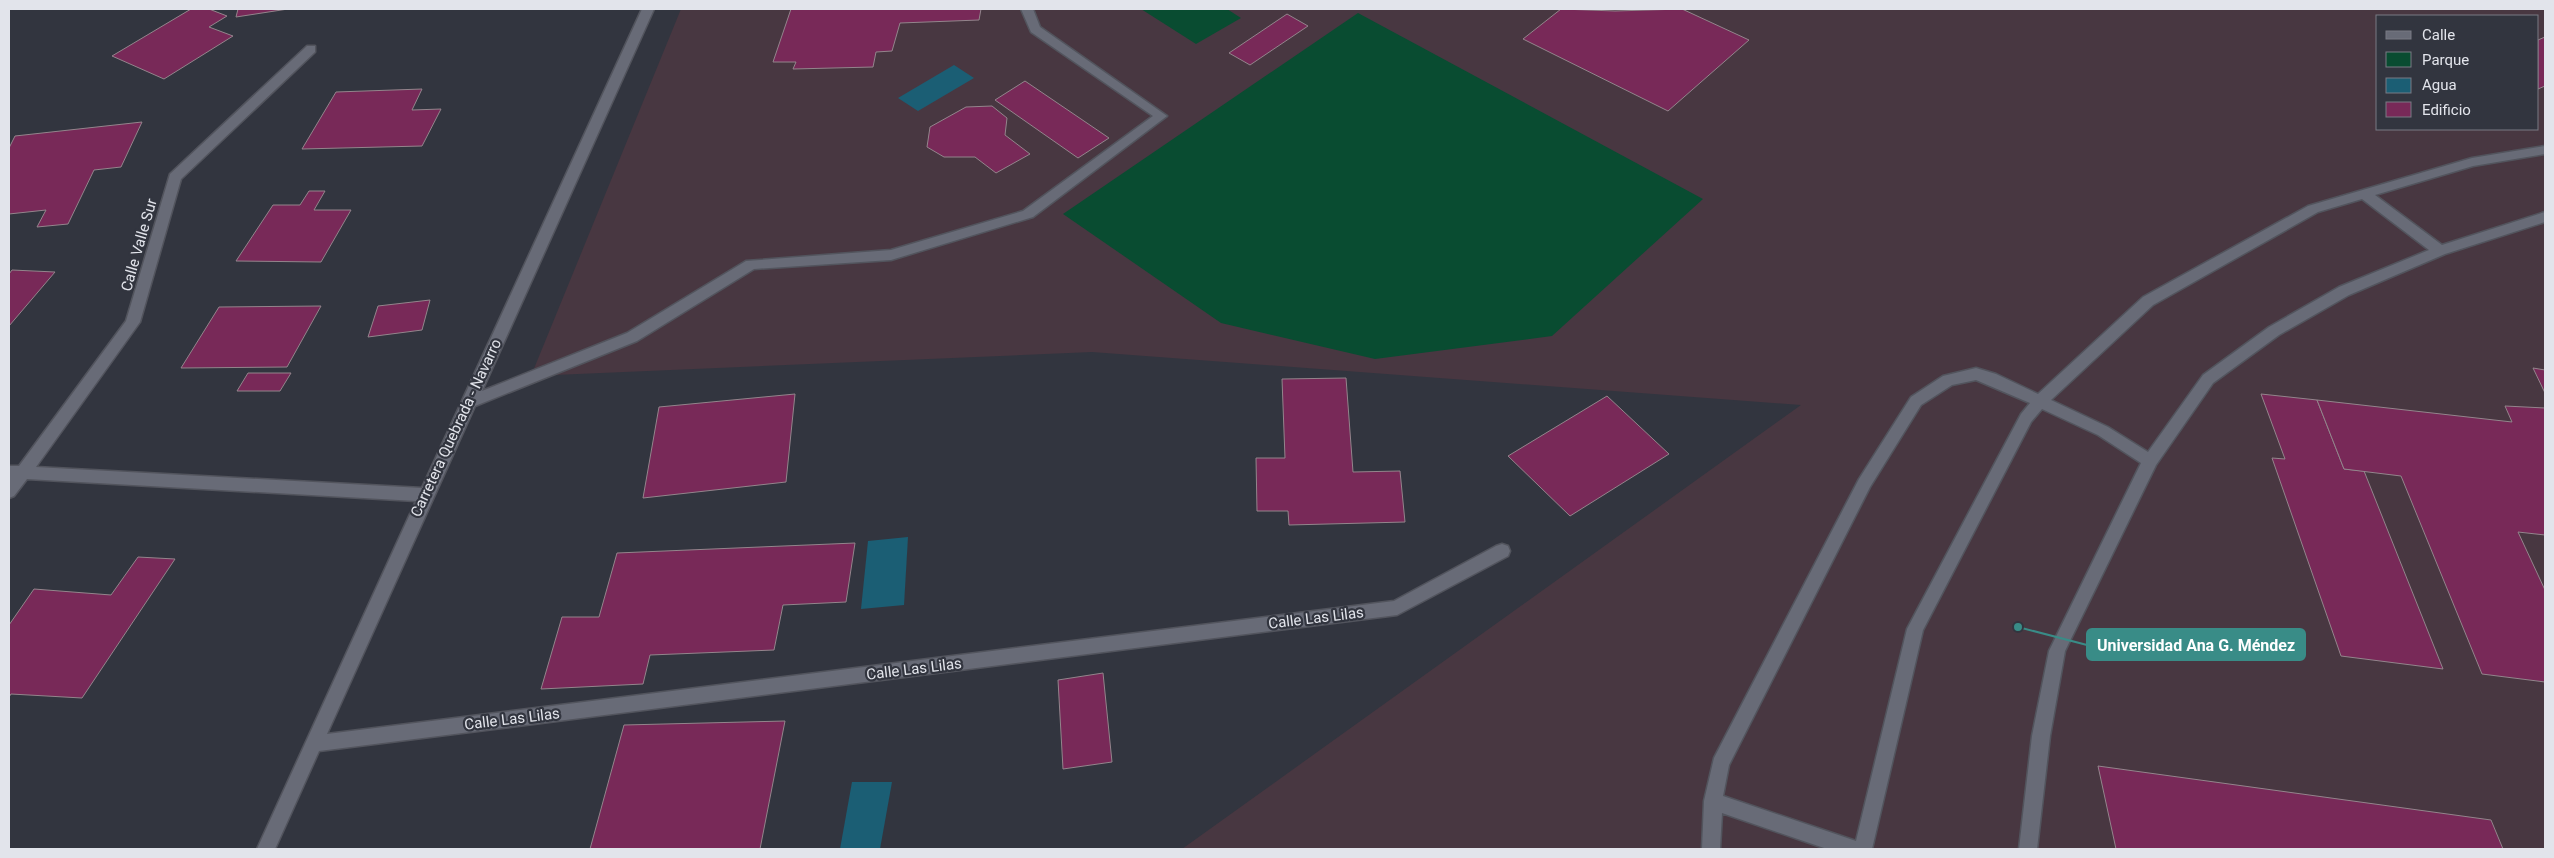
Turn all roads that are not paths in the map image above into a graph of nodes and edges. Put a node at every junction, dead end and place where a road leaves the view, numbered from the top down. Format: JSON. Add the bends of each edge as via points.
{"nodes":[{"id":1,"x":648,"y":9,"type":"edge"},
{"id":2,"x":1026,"y":9,"type":"edge"},
{"id":3,"x":311,"y":49,"type":"dead end"},
{"id":4,"x":2545,"y":150,"type":"edge"},
{"id":5,"x":2364,"y":194,"type":"junction"},
{"id":6,"x":2545,"y":217,"type":"edge"},
{"id":7,"x":2440,"y":251,"type":"junction"},
{"id":8,"x":2040,"y":401,"type":"junction"},
{"id":9,"x":467,"y":403,"type":"junction"},
{"id":10,"x":2150,"y":461,"type":"junction"},
{"id":11,"x":16,"y":472,"type":"edge"},
{"id":12,"x":9,"y":492,"type":"edge"},
{"id":13,"x":425,"y":495,"type":"junction"},
{"id":14,"x":1502,"y":552,"type":"dead end"},
{"id":15,"x":314,"y":744,"type":"junction"},
{"id":16,"x":1713,"y":801,"type":"junction"},
{"id":17,"x":266,"y":849,"type":"edge"},
{"id":18,"x":1711,"y":849,"type":"edge"},
{"id":19,"x":1852,"y":849,"type":"edge"},
{"id":20,"x":1863,"y":849,"type":"edge"},
{"id":21,"x":2028,"y":849,"type":"edge"}],
"edges":[{"from":1,"to":9,"type":"street","name":"Carretera Quebrada - Navarro"},
{"from":2,"to":9,"type":"street","via":[[1035,29],[1161,116],[1028,214],[891,255],[751,264],[632,337]]},
{"from":3,"to":11,"type":"street","name":"Calle Valle Sur","via":[[175,177],[134,322]]},
{"from":4,"to":5,"type":"street","via":[[2472,162]]},
{"from":5,"to":7,"type":"street"},
{"from":5,"to":8,"type":"street","via":[[2313,209],[2148,301]]},
{"from":6,"to":7,"type":"street"},
{"from":7,"to":10,"type":"street","via":[[2344,291],[2266,336],[2208,379]]},
{"from":8,"to":10,"type":"street","via":[[2103,431]]},
{"from":8,"to":16,"type":"street","via":[[1976,374],[1948,380],[1916,401],[1864,484],[1720,764]]},
{"from":8,"to":20,"type":"street","via":[[2026,418],[1915,629]]},
{"from":9,"to":13,"type":"street","name":"Carretera Quebrada - Navarro"},
{"from":10,"to":21,"type":"street","via":[[2057,651],[2040,736]]},
{"from":11,"to":12,"type":"street","name":"Calle Valle Sur"},
{"from":11,"to":13,"type":"street"},
{"from":13,"to":15,"type":"street","name":"Carretera Quebrada - Navarro"},
{"from":14,"to":15,"type":"street","name":"Calle Las Lilas","via":[[1397,608]]},
{"from":15,"to":17,"type":"street","name":"Carretera Quebrada - Navarro"},
{"from":16,"to":18,"type":"street"},
{"from":16,"to":19,"type":"street"}]}
